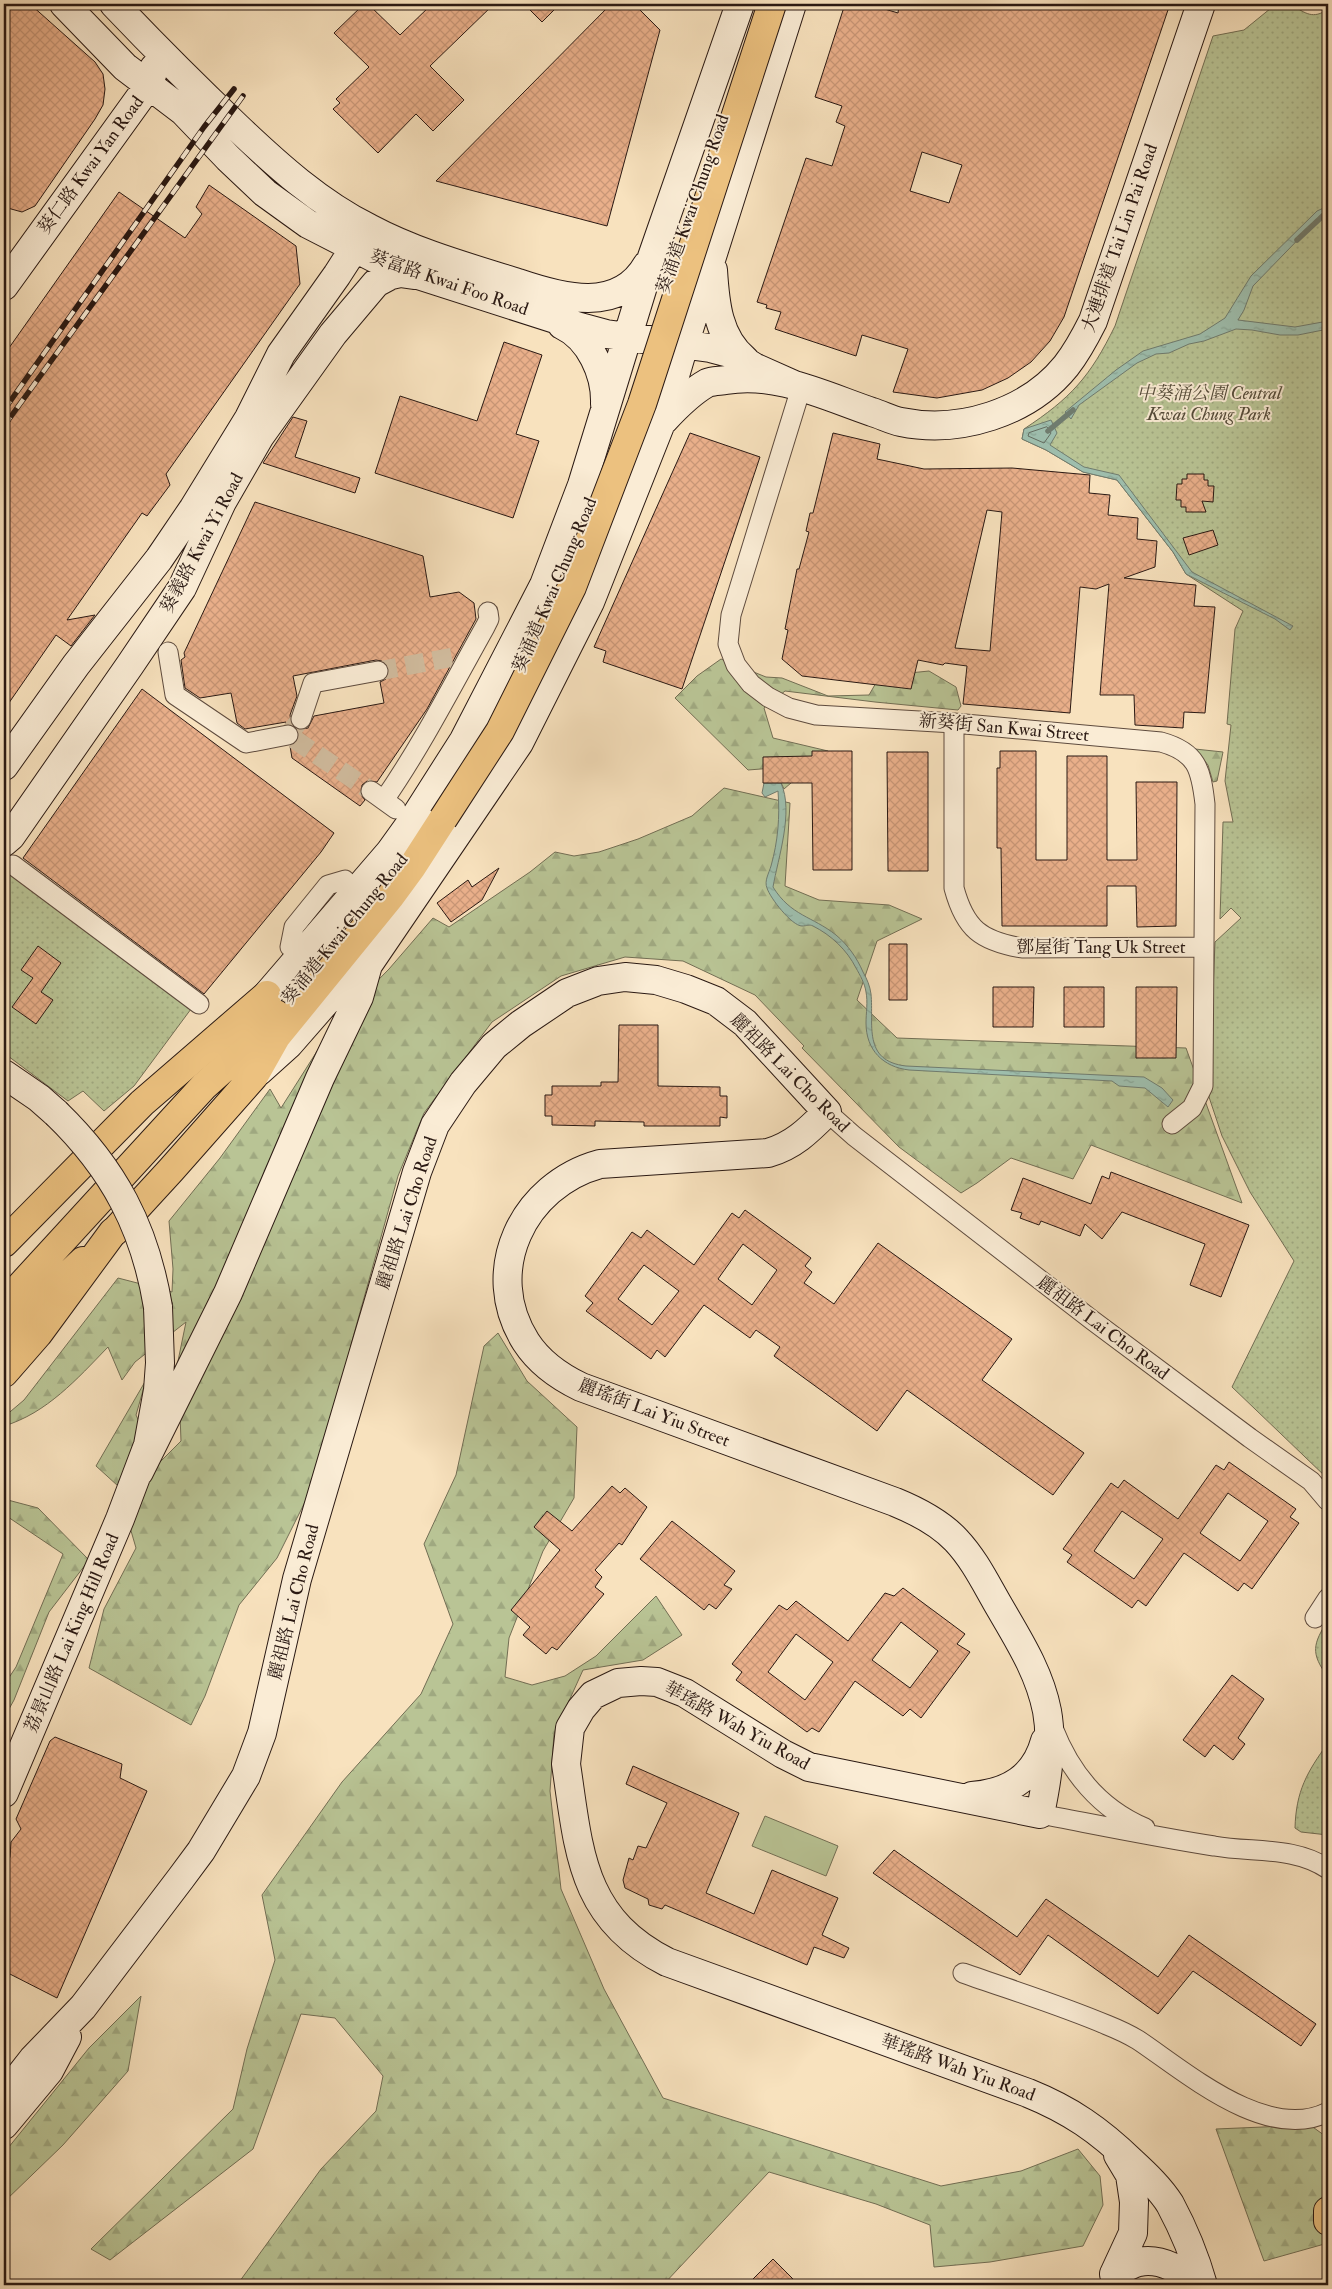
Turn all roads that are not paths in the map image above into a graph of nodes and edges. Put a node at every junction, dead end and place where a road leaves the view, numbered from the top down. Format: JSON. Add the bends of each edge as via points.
{"nodes":[{"id":1,"x":64,"y":4,"type":"edge"},
{"id":2,"x":114,"y":4,"type":"edge"},
{"id":3,"x":740,"y":4,"type":"edge"},
{"id":4,"x":760,"y":4,"type":"edge"},
{"id":5,"x":772,"y":4,"type":"edge"},
{"id":6,"x":792,"y":4,"type":"edge"},
{"id":7,"x":1201,"y":4,"type":"edge"},
{"id":8,"x":146,"y":38,"type":"junction"},
{"id":9,"x":149,"y":85,"type":"junction"},
{"id":10,"x":360,"y":238,"type":"junction"},
{"id":11,"x":652,"y":257,"type":"junction"},
{"id":12,"x":712,"y":257,"type":"junction"},
{"id":13,"x":419,"y":275,"type":"junction"},
{"id":14,"x":4,"y":286,"type":"edge"},
{"id":15,"x":548,"y":318,"type":"junction"},
{"id":16,"x":626,"y":337,"type":"junction"},
{"id":17,"x":684,"y":345,"type":"junction"},
{"id":18,"x":754,"y":367,"type":"junction"},
{"id":19,"x":801,"y":388,"type":"junction"},
{"id":20,"x":661,"y":423,"type":"junction"},
{"id":21,"x":599,"y":436,"type":"junction"},
{"id":22,"x":120,"y":606,"type":"junction"},
{"id":23,"x":488,"y":612,"type":"dead end"},
{"id":24,"x":161,"y":641,"type":"junction"},
{"id":25,"x":378,"y":672,"type":"tunnel mouth"},
{"id":26,"x":301,"y":719,"type":"tunnel mouth"},
{"id":27,"x":954,"y":723,"type":"junction"},
{"id":28,"x":288,"y":735,"type":"dead end"},
{"id":29,"x":4,"y":766,"type":"edge"},
{"id":30,"x":384,"y":800,"type":"dead end"},
{"id":31,"x":438,"y":816,"type":"junction"},
{"id":32,"x":8,"y":853,"type":"edge"},
{"id":33,"x":345,"y":880,"type":"dead end"},
{"id":34,"x":290,"y":947,"type":"dead end"},
{"id":35,"x":1203,"y":948,"type":"junction"},
{"id":36,"x":368,"y":965,"type":"junction"},
{"id":37,"x":267,"y":995,"type":"junction"},
{"id":38,"x":199,"y":1004,"type":"dead end"},
{"id":39,"x":4,"y":1074,"type":"edge"},
{"id":40,"x":254,"y":1076,"type":"junction"},
{"id":41,"x":204,"y":1086,"type":"junction"},
{"id":42,"x":837,"y":1121,"type":"junction"},
{"id":43,"x":1172,"y":1124,"type":"dead end"},
{"id":44,"x":114,"y":1232,"type":"junction"},
{"id":45,"x":4,"y":1243,"type":"edge"},
{"id":46,"x":4,"y":1304,"type":"edge"},
{"id":47,"x":4,"y":1338,"type":"edge"},
{"id":48,"x":4,"y":1373,"type":"edge"},
{"id":49,"x":139,"y":1472,"type":"junction"},
{"id":50,"x":1328,"y":1501,"type":"edge"},
{"id":51,"x":1328,"y":1598,"type":"edge"},
{"id":52,"x":1315,"y":1618,"type":"dead end"},
{"id":53,"x":1047,"y":1713,"type":"junction"},
{"id":54,"x":4,"y":1793,"type":"edge"},
{"id":55,"x":955,"y":1797,"type":"junction"},
{"id":56,"x":1040,"y":1814,"type":"junction"},
{"id":57,"x":1174,"y":1839,"type":"junction"},
{"id":58,"x":1328,"y":1869,"type":"edge"},
{"id":59,"x":963,"y":1973,"type":"dead end"},
{"id":60,"x":1328,"y":2112,"type":"edge"},
{"id":61,"x":4,"y":2116,"type":"edge"},
{"id":62,"x":1108,"y":2139,"type":"junction"},
{"id":63,"x":1169,"y":2203,"type":"junction"},
{"id":64,"x":1328,"y":2211,"type":"edge"},
{"id":65,"x":1328,"y":2221,"type":"edge"},
{"id":66,"x":1109,"y":2279,"type":"edge"},
{"id":67,"x":1202,"y":2285,"type":"edge"}],
"edges":[{"from":1,"to":9,"type":"street","name":"葵富路 Kwai Foo Road","via":[[125,67]]},
{"from":2,"to":8,"type":"street","name":"葵富路 Kwai Foo Road"},
{"from":3,"to":11,"type":"street","name":"葵涌道 Kwai Chung Road"},
{"from":4,"to":31,"type":"main road","name":"葵涌道 Kwai Chung Road","via":[[629,399],[564,573],[524,662]]},
{"from":5,"to":31,"type":"main road","name":"葵涌道 Kwai Chung Road","bridge":true,"via":[[642,404],[572,587],[500,731]]},
{"from":6,"to":12,"type":"street","name":"葵涌道 Kwai Chung Road"},
{"from":7,"to":19,"type":"street","name":"大連排道 Tai Lin Pai Road","via":[[1093,321],[1080,348],[1058,375],[1026,400],[986,418],[924,426],[898,422]]},
{"from":8,"to":9,"type":"street","name":"葵仁路 Kwai Yan Road","via":[[154,57],[154,73]]},
{"from":8,"to":10,"type":"street","name":"葵富路 Kwai Foo Road","via":[[282,169],[323,200]]},
{"from":9,"to":10,"type":"street","name":"葵富路 Kwai Foo Road","via":[[183,111],[265,193],[308,224]]},
{"from":9,"to":14,"type":"street","name":"葵仁路 Kwai Yan Road"},
{"from":10,"to":11,"type":"street","name":"葵富路 Kwai Foo Road","via":[[403,245],[563,296],[595,297],[622,291],[640,277]]},
{"from":10,"to":13,"type":"street","name":"葵富路 Kwai Foo Road","via":[[390,266]]},
{"from":10,"to":22,"type":"street","name":"葵義路 Kwai Yi Road","via":[[281,354],[248,418],[193,509],[159,559]]},
{"from":11,"to":16,"type":"street","name":"葵涌道 Kwai Chung Road"},
{"from":12,"to":17,"type":"street","name":"葵涌道 Kwai Chung Road"},
{"from":12,"to":18,"type":"street","via":[[716,302],[723,332],[740,355]]},
{"from":13,"to":15,"type":"street","name":"葵富路 Kwai Foo Road"},
{"from":13,"to":24,"type":"street","name":"葵義路 Kwai Yi Road","via":[[400,273],[384,278],[367,293],[333,334],[260,436],[222,502]]},
{"from":15,"to":16,"type":"street","name":"葵富路 Kwai Foo Road"},
{"from":15,"to":21,"type":"street","via":[[570,328],[593,356],[606,389]]},
{"from":16,"to":17,"type":"street","name":"葵富路 Kwai Foo Road"},
{"from":16,"to":21,"type":"street","name":"葵涌道 Kwai Chung Road"},
{"from":17,"to":18,"type":"street","name":"大連排道 Tai Lin Pai Road","via":[[733,354]]},
{"from":17,"to":20,"type":"street","name":"葵涌道 Kwai Chung Road"},
{"from":18,"to":19,"type":"street","name":"大連排道 Tai Lin Pai Road"},
{"from":19,"to":20,"type":"street","name":"大連排道 Tai Lin Pai Road","via":[[779,380],[756,377],[708,383]]},
{"from":19,"to":27,"type":"street","name":"新葵街 San Kwai Street","via":[[731,615],[728,644],[736,665],[751,684],[789,708],[816,715]]},
{"from":20,"to":36,"type":"street","name":"葵涌道 Kwai Chung Road","via":[[590,602],[519,743]]},
{"from":21,"to":37,"type":"street","name":"葵涌道 Kwai Chung Road","via":[[544,586],[464,740],[390,852]]},
{"from":22,"to":24,"type":"street","via":[[130,599],[143,599],[153,606]]},
{"from":22,"to":29,"type":"street","name":"葵義路 Kwai Yi Road"},
{"from":23,"to":30,"type":"street","via":[[489,619],[465,656],[423,740]]},
{"from":24,"to":28,"type":"street","via":[[175,695],[246,743]]},
{"from":24,"to":32,"type":"street","name":"葵義路 Kwai Yi Road","via":[[11,836]]},
{"from":25,"to":26,"type":"street","via":[[313,683]]},
{"from":27,"to":35,"type":"street","name":"新葵街 San Kwai Street","via":[[1160,742],[1188,753],[1202,777],[1205,804]]},
{"from":27,"to":35,"type":"street","name":"鄧屋街 Tang Uk Street","via":[[954,888],[959,908],[980,936],[1022,948]]},
{"from":31,"to":40,"type":"main road","name":"葵涌道 Kwai Chung Road","via":[[412,868],[276,1037]]},
{"from":31,"to":41,"type":"main road","name":"葵涌道 Kwai Chung Road","via":[[354,923],[264,1028]]},
{"from":32,"to":38,"type":"street"},
{"from":33,"to":34,"type":"street","via":[[328,885],[294,927]]},
{"from":35,"to":43,"type":"street","name":"新葵街 San Kwai Street","via":[[1203,1086],[1192,1108]]},
{"from":36,"to":40,"type":"street","name":"葵涌道 Kwai Chung Road","via":[[337,989],[289,1044]]},
{"from":36,"to":49,"type":"street","via":[[360,997],[320,1078],[228,1293]]},
{"from":37,"to":41,"type":"street","name":"葵涌道 Kwai Chung Road"},
{"from":37,"to":45,"type":"main road","via":[[142,1103]]},
{"from":39,"to":49,"type":"street","bridge":true,"via":[[56,1113],[94,1153],[125,1202],[147,1253],[158,1307],[158,1390],[148,1445]]},
{"from":40,"to":44,"type":"main road","name":"葵涌道 Kwai Chung Road"},
{"from":41,"to":46,"type":"main road","name":"葵涌道 Kwai Chung Road"},
{"from":42,"to":50,"type":"street","name":"麗祖路 Lai Cho Road","via":[[1204,1404],[1311,1481]]},
{"from":42,"to":53,"type":"street","name":"麗瑤街 Lai Yiu Street","via":[[768,1153],[615,1161],[587,1167],[564,1178],[534,1206],[513,1245],[508,1290],[514,1318],[527,1343],[544,1363],[581,1388],[895,1502],[935,1522],[956,1540],[974,1564],[1032,1665]]},
{"from":42,"to":61,"type":"street","name":"麗祖路 Lai Cho Road","via":[[745,1023],[716,1002],[656,980],[625,977],[598,981],[567,993],[494,1046],[463,1083],[435,1125],[417,1172],[297,1579],[262,1733],[246,1776],[201,1851],[83,2007],[49,2071]]},
{"from":44,"to":47,"type":"main road","name":"葵涌道 Kwai Chung Road"},
{"from":44,"to":48,"type":"main road","via":[[38,1334]]},
{"from":49,"to":54,"type":"street","name":"荔景山路 Lai King Hill Road"},
{"from":51,"to":52,"type":"street"},
{"from":53,"to":55,"type":"street","via":[[1043,1749],[1022,1778],[1004,1790]]},
{"from":53,"to":56,"type":"street","name":"麗瑤街 Lai Yiu Street","via":[[1048,1772]]},
{"from":53,"to":57,"type":"street","name":"麗瑤街 Lai Yiu Street","via":[[1067,1759],[1093,1793],[1135,1824]]},
{"from":55,"to":56,"type":"street","name":"華瑤路 Wah Yiu Road"},
{"from":55,"to":62,"type":"street","name":"華瑤路 Wah Yiu Road","via":[[809,1767],[685,1694],[657,1682],[618,1683],[593,1695],[575,1717],[566,1752],[579,1838],[590,1882],[610,1919],[645,1949],[681,1967],[1046,2100]]},
{"from":56,"to":57,"type":"street","name":"華瑤路 Wah Yiu Road"},
{"from":57,"to":58,"type":"street","name":"華瑤路 Wah Yiu Road","via":[[1232,1849],[1292,1853]]},
{"from":59,"to":60,"type":"street","via":[[1106,2024],[1136,2038],[1205,2088],[1266,2114],[1298,2120]]},
{"from":62,"to":63,"type":"street","name":"華瑤路 Wah Yiu Road","via":[[1148,2177]]},
{"from":62,"to":66,"type":"street","via":[[1130,2175],[1134,2202],[1132,2233]]},
{"from":63,"to":66,"type":"street"},
{"from":63,"to":67,"type":"street","name":"華瑤路 Wah Yiu Road","via":[[1193,2252]]},
{"from":64,"to":65,"type":"main road"},
{"from":66,"to":67,"type":"street","via":[[1139,2262],[1162,2262]]}]}
